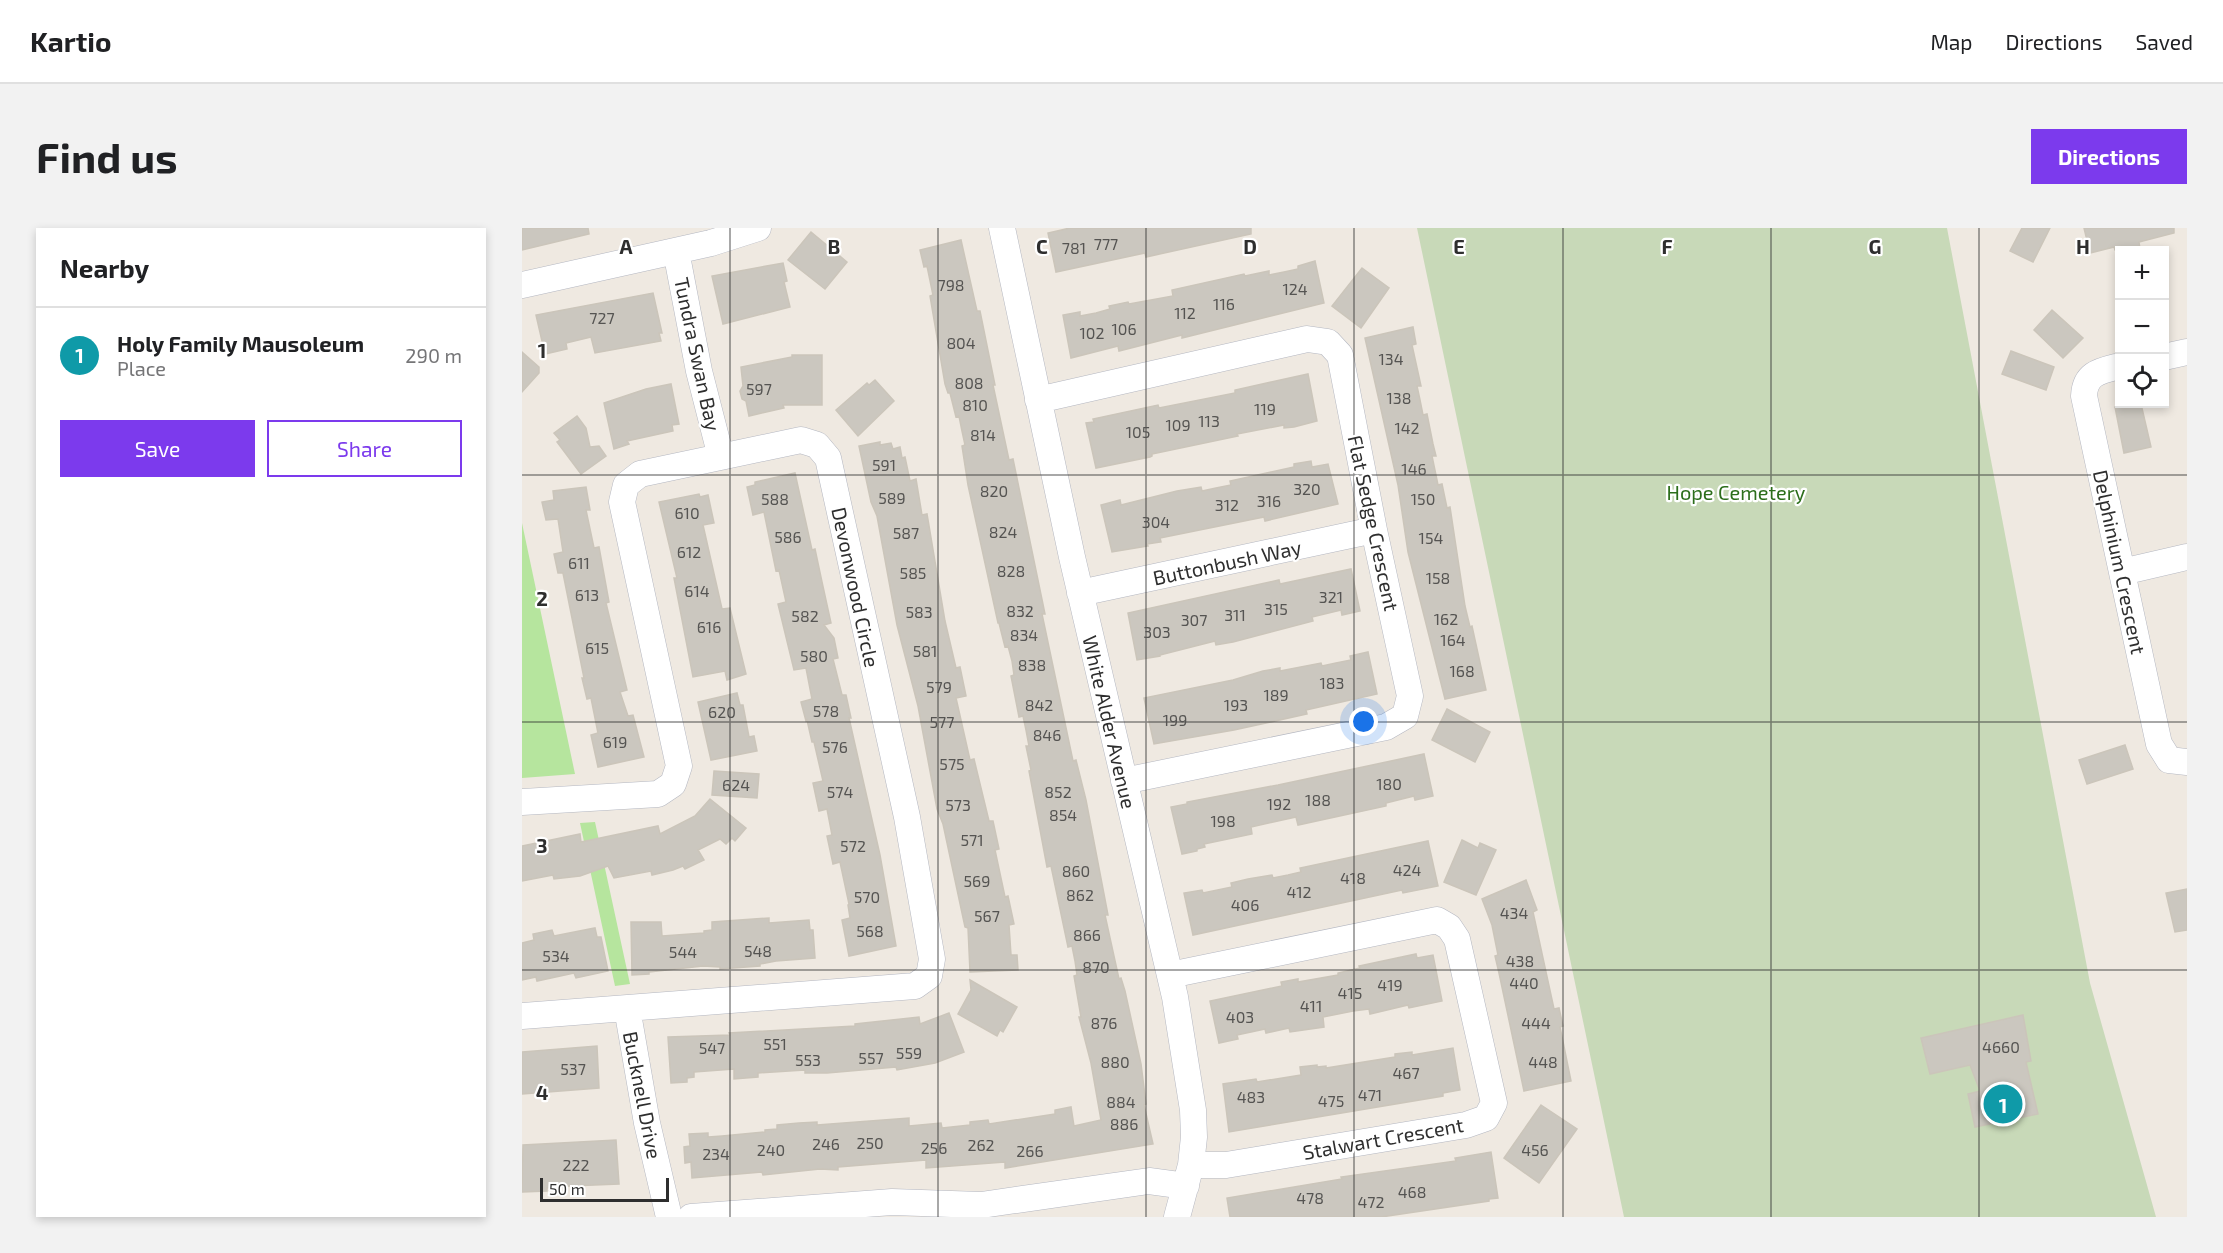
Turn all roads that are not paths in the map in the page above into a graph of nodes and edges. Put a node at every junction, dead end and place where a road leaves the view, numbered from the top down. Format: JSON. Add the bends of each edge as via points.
{"nodes":[{"id":1,"x":758,"y":228,"type":"edge"},
{"id":2,"x":1002,"y":228,"type":"edge"},
{"id":3,"x":676,"y":251,"type":"junction"},
{"id":4,"x":522,"y":285,"type":"edge"},
{"id":5,"x":2187,"y":352,"type":"edge"},
{"id":6,"x":2169,"y":356,"type":"edge"},
{"id":7,"x":2115,"y":368,"type":"edge"},
{"id":8,"x":1038,"y":400,"type":"junction"},
{"id":9,"x":721,"y":457,"type":"junction"},
{"id":10,"x":1374,"y":530,"type":"junction"},
{"id":11,"x":2187,"y":557,"type":"edge"},
{"id":12,"x":2121,"y":572,"type":"junction"},
{"id":13,"x":1080,"y":593,"type":"junction"},
{"id":14,"x":2187,"y":762,"type":"edge"},
{"id":15,"x":1124,"y":781,"type":"junction"},
{"id":16,"x":522,"y":802,"type":"edge"},
{"id":17,"x":1170,"y":975,"type":"junction"},
{"id":18,"x":627,"y":1008,"type":"junction"},
{"id":19,"x":522,"y":1016,"type":"edge"},
{"id":20,"x":1189,"y":1175,"type":"junction"},
{"id":21,"x":994,"y":1210,"type":"edge"},
{"id":22,"x":763,"y":1215,"type":"edge"},
{"id":23,"x":669,"y":1217,"type":"edge"},
{"id":24,"x":691,"y":1217,"type":"edge"},
{"id":25,"x":1177,"y":1217,"type":"edge"}],
"edges":[{"from":1,"to":3,"type":"street"},
{"from":2,"to":8,"type":"street","name":"White Alder Avenue"},
{"from":3,"to":4,"type":"street"},
{"from":3,"to":9,"type":"street","name":"Tundra Swan Bay","via":[[699,371]]},
{"from":5,"to":6,"type":"street"},
{"from":7,"to":12,"type":"street","name":"Delphinium Crescent","via":[[2090,376],[2084,396]]},
{"from":8,"to":10,"type":"street","name":"Flat Sedge Crescent","via":[[1307,339],[1328,342],[1340,356]]},
{"from":8,"to":13,"type":"street","name":"White Alder Avenue"},
{"from":9,"to":16,"type":"street","name":"Devonwood Circle","via":[[640,474],[626,485],[622,502],[679,766],[673,784],[658,794]]},
{"from":9,"to":18,"type":"street","name":"Devonwood Circle","via":[[801,440],[817,445],[828,458],[907,817],[932,959],[929,976],[915,986]]},
{"from":10,"to":13,"type":"street","name":"Buttonbush Way"},
{"from":10,"to":15,"type":"street","name":"Flat Sedge Crescent","via":[[1410,696],[1405,716],[1386,727]]},
{"from":11,"to":12,"type":"street"},
{"from":12,"to":14,"type":"street","name":"Delphinium Crescent","via":[[2158,744],[2169,760]]},
{"from":13,"to":15,"type":"street","name":"White Alder Avenue"},
{"from":15,"to":17,"type":"street","name":"White Alder Avenue"},
{"from":17,"to":20,"type":"street","name":"White Alder Avenue","via":[[1193,1110]]},
{"from":17,"to":20,"type":"street","name":"Stalwart Crescent","via":[[1437,920],[1449,927],[1457,939],[1494,1102],[1486,1118],[1466,1125],[1226,1165]]},
{"from":18,"to":19,"type":"street","name":"Devonwood Circle"},
{"from":18,"to":23,"type":"street","name":"Bucknell Drive","via":[[647,1123]]},
{"from":20,"to":21,"type":"street"},
{"from":20,"to":25,"type":"street","name":"White Alder Avenue"},
{"from":21,"to":22,"type":"street","via":[[981,1205],[892,1202]]},
{"from":22,"to":24,"type":"street"}]}
